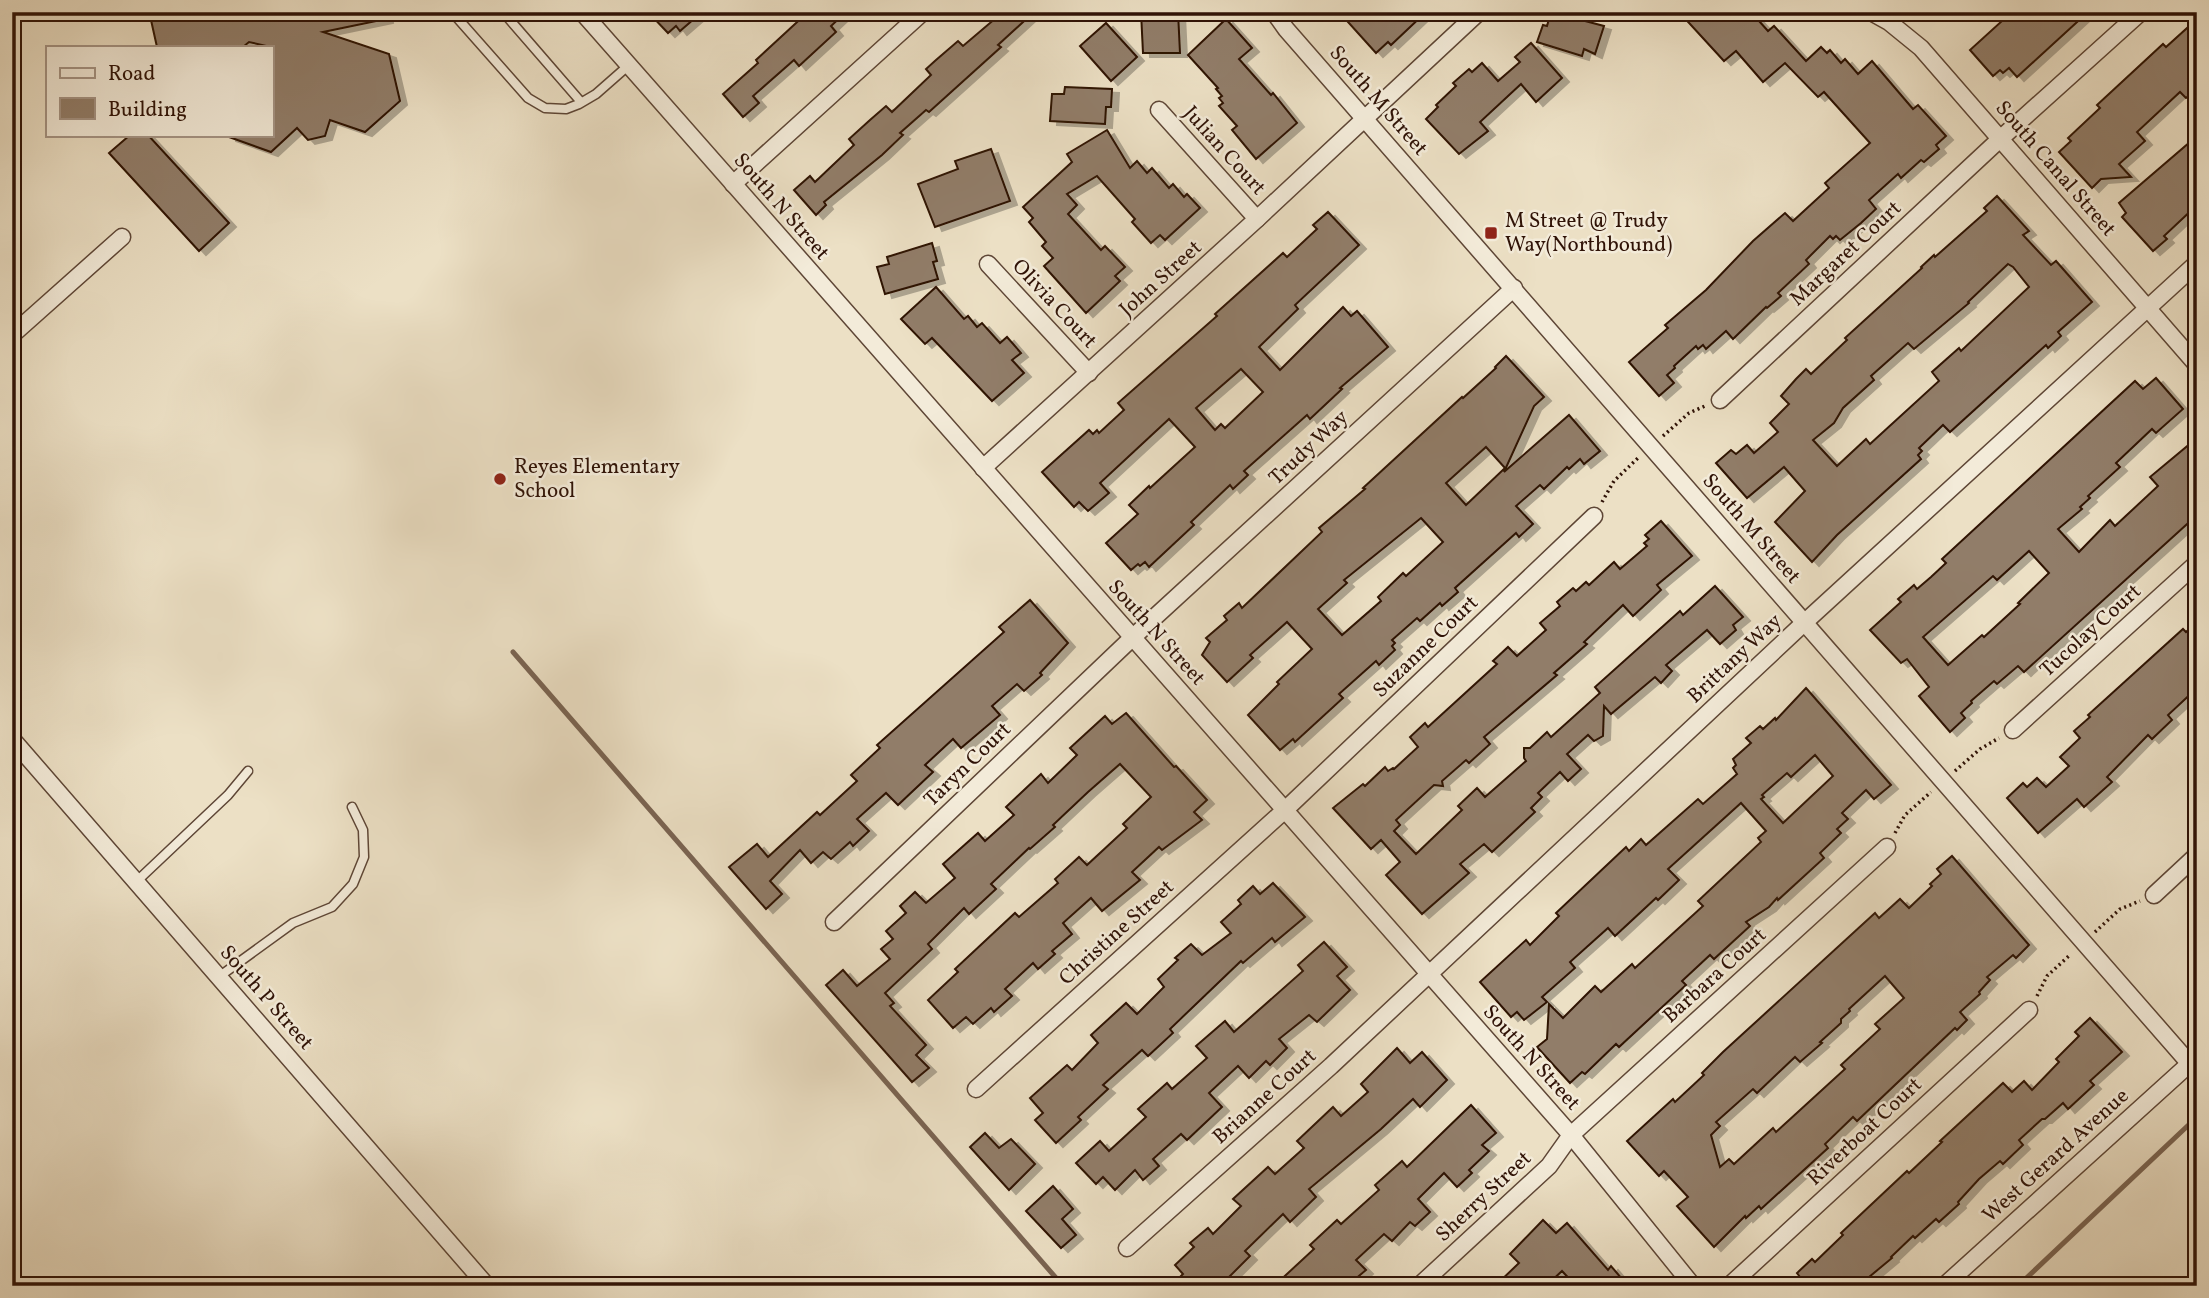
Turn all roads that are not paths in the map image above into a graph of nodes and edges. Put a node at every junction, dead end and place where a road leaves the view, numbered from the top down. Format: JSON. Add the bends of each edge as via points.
{"nodes":[{"id":1,"x":452,"y":12,"type":"edge"},
{"id":2,"x":503,"y":12,"type":"edge"},
{"id":3,"x":582,"y":12,"type":"edge"},
{"id":4,"x":923,"y":12,"type":"edge"},
{"id":5,"x":1274,"y":12,"type":"edge"},
{"id":6,"x":1479,"y":12,"type":"edge"},
{"id":7,"x":1871,"y":12,"type":"edge"},
{"id":8,"x":2141,"y":12,"type":"edge"},
{"id":9,"x":629,"y":65,"type":"junction"},
{"id":10,"x":581,"y":102,"type":"junction"},
{"id":11,"x":1159,"y":110,"type":"dead end"},
{"id":12,"x":1366,"y":118,"type":"junction"},
{"id":13,"x":2000,"y":139,"type":"junction"},
{"id":14,"x":733,"y":184,"type":"junction"},
{"id":15,"x":1257,"y":219,"type":"junction"},
{"id":16,"x":122,"y":237,"type":"dead end"},
{"id":17,"x":2197,"y":263,"type":"edge"},
{"id":18,"x":988,"y":264,"type":"dead end"},
{"id":19,"x":1514,"y":288,"type":"junction"},
{"id":20,"x":2148,"y":308,"type":"junction"},
{"id":21,"x":12,"y":335,"type":"edge"},
{"id":22,"x":2197,"y":365,"type":"edge"},
{"id":23,"x":1089,"y":373,"type":"junction"},
{"id":24,"x":1720,"y":400,"type":"dead end"},
{"id":25,"x":983,"y":468,"type":"junction"},
{"id":26,"x":1594,"y":516,"type":"dead end"},
{"id":27,"x":2197,"y":563,"type":"edge"},
{"id":28,"x":1805,"y":622,"type":"junction"},
{"id":29,"x":1132,"y":638,"type":"junction"},
{"id":30,"x":2013,"y":730,"type":"dead end"},
{"id":31,"x":12,"y":740,"type":"edge"},
{"id":32,"x":248,"y":771,"type":"dead end"},
{"id":33,"x":352,"y":807,"type":"dead end"},
{"id":34,"x":1286,"y":809,"type":"junction"},
{"id":35,"x":1886,"y":847,"type":"dead end"},
{"id":36,"x":2197,"y":855,"type":"edge"},
{"id":37,"x":137,"y":881,"type":"junction"},
{"id":38,"x":2154,"y":895,"type":"dead end"},
{"id":39,"x":834,"y":922,"type":"dead end"},
{"id":40,"x":1428,"y":975,"type":"junction"},
{"id":41,"x":220,"y":976,"type":"junction"},
{"id":42,"x":2029,"y":1010,"type":"dead end"},
{"id":43,"x":2194,"y":1064,"type":"edge"},
{"id":44,"x":976,"y":1089,"type":"dead end"},
{"id":45,"x":1571,"y":1135,"type":"junction"},
{"id":46,"x":1127,"y":1248,"type":"dead end"},
{"id":47,"x":487,"y":1286,"type":"edge"},
{"id":48,"x":1419,"y":1286,"type":"edge"},
{"id":49,"x":1693,"y":1286,"type":"edge"},
{"id":50,"x":1729,"y":1286,"type":"edge"},
{"id":51,"x":1944,"y":1286,"type":"edge"}],
"edges":[{"from":1,"to":10,"type":"lane","via":[[528,98],[554,110]]},
{"from":2,"to":10,"type":"lane"},
{"from":3,"to":9,"type":"street","name":"South N Street"},
{"from":4,"to":14,"type":"street"},
{"from":5,"to":12,"type":"street","name":"South M Street"},
{"from":6,"to":12,"type":"street","name":"John Street"},
{"from":7,"to":13,"type":"street","name":"South Canal Street","via":[[1921,48]]},
{"from":8,"to":13,"type":"street","name":"Margaret Court"},
{"from":9,"to":10,"type":"lane"},
{"from":9,"to":14,"type":"street","name":"South N Street"},
{"from":11,"to":15,"type":"street","name":"Julian Court"},
{"from":12,"to":15,"type":"street","name":"John Street"},
{"from":12,"to":19,"type":"street","name":"South M Street"},
{"from":13,"to":20,"type":"street","name":"South Canal Street"},
{"from":13,"to":24,"type":"street","name":"Margaret Court"},
{"from":14,"to":25,"type":"street","name":"South N Street"},
{"from":15,"to":23,"type":"street","name":"John Street"},
{"from":16,"to":21,"type":"street"},
{"from":17,"to":20,"type":"street","name":"Brittany Way"},
{"from":18,"to":23,"type":"street","name":"Olivia Court"},
{"from":19,"to":28,"type":"street","name":"South M Street"},
{"from":19,"to":29,"type":"street","name":"Trudy Way"},
{"from":20,"to":22,"type":"street","name":"South Canal Street"},
{"from":20,"to":28,"type":"street","name":"Brittany Way"},
{"from":23,"to":25,"type":"street","name":"John Street"},
{"from":25,"to":29,"type":"street","name":"South N Street"},
{"from":26,"to":34,"type":"street","name":"Suzanne Court"},
{"from":27,"to":30,"type":"street","name":"Tucolay Court"},
{"from":28,"to":40,"type":"street","name":"Brittany Way"},
{"from":28,"to":43,"type":"street","name":"South M Street"},
{"from":29,"to":34,"type":"street","name":"South N Street"},
{"from":29,"to":39,"type":"street","name":"Taryn Court"},
{"from":31,"to":37,"type":"street","name":"South P Street"},
{"from":32,"to":37,"type":"lane"},
{"from":33,"to":41,"type":"lane","via":[[363,830],[364,857],[352,884],[332,907],[293,923]]},
{"from":34,"to":40,"type":"street","name":"South N Street"},
{"from":34,"to":44,"type":"street","name":"Christine Street"},
{"from":35,"to":45,"type":"street","name":"Barbara Court"},
{"from":36,"to":38,"type":"street"},
{"from":37,"to":41,"type":"street","name":"South P Street"},
{"from":40,"to":45,"type":"street","name":"South N Street"},
{"from":40,"to":46,"type":"street","name":"Brianne Court"},
{"from":41,"to":47,"type":"street","name":"South P Street"},
{"from":42,"to":50,"type":"street","name":"Riverboat Court"},
{"from":43,"to":51,"type":"street","name":"West Gerard Avenue"},
{"from":45,"to":48,"type":"street","name":"Sherry Street","via":[[1549,1166]]},
{"from":45,"to":49,"type":"street","name":"South N Street"}]}
